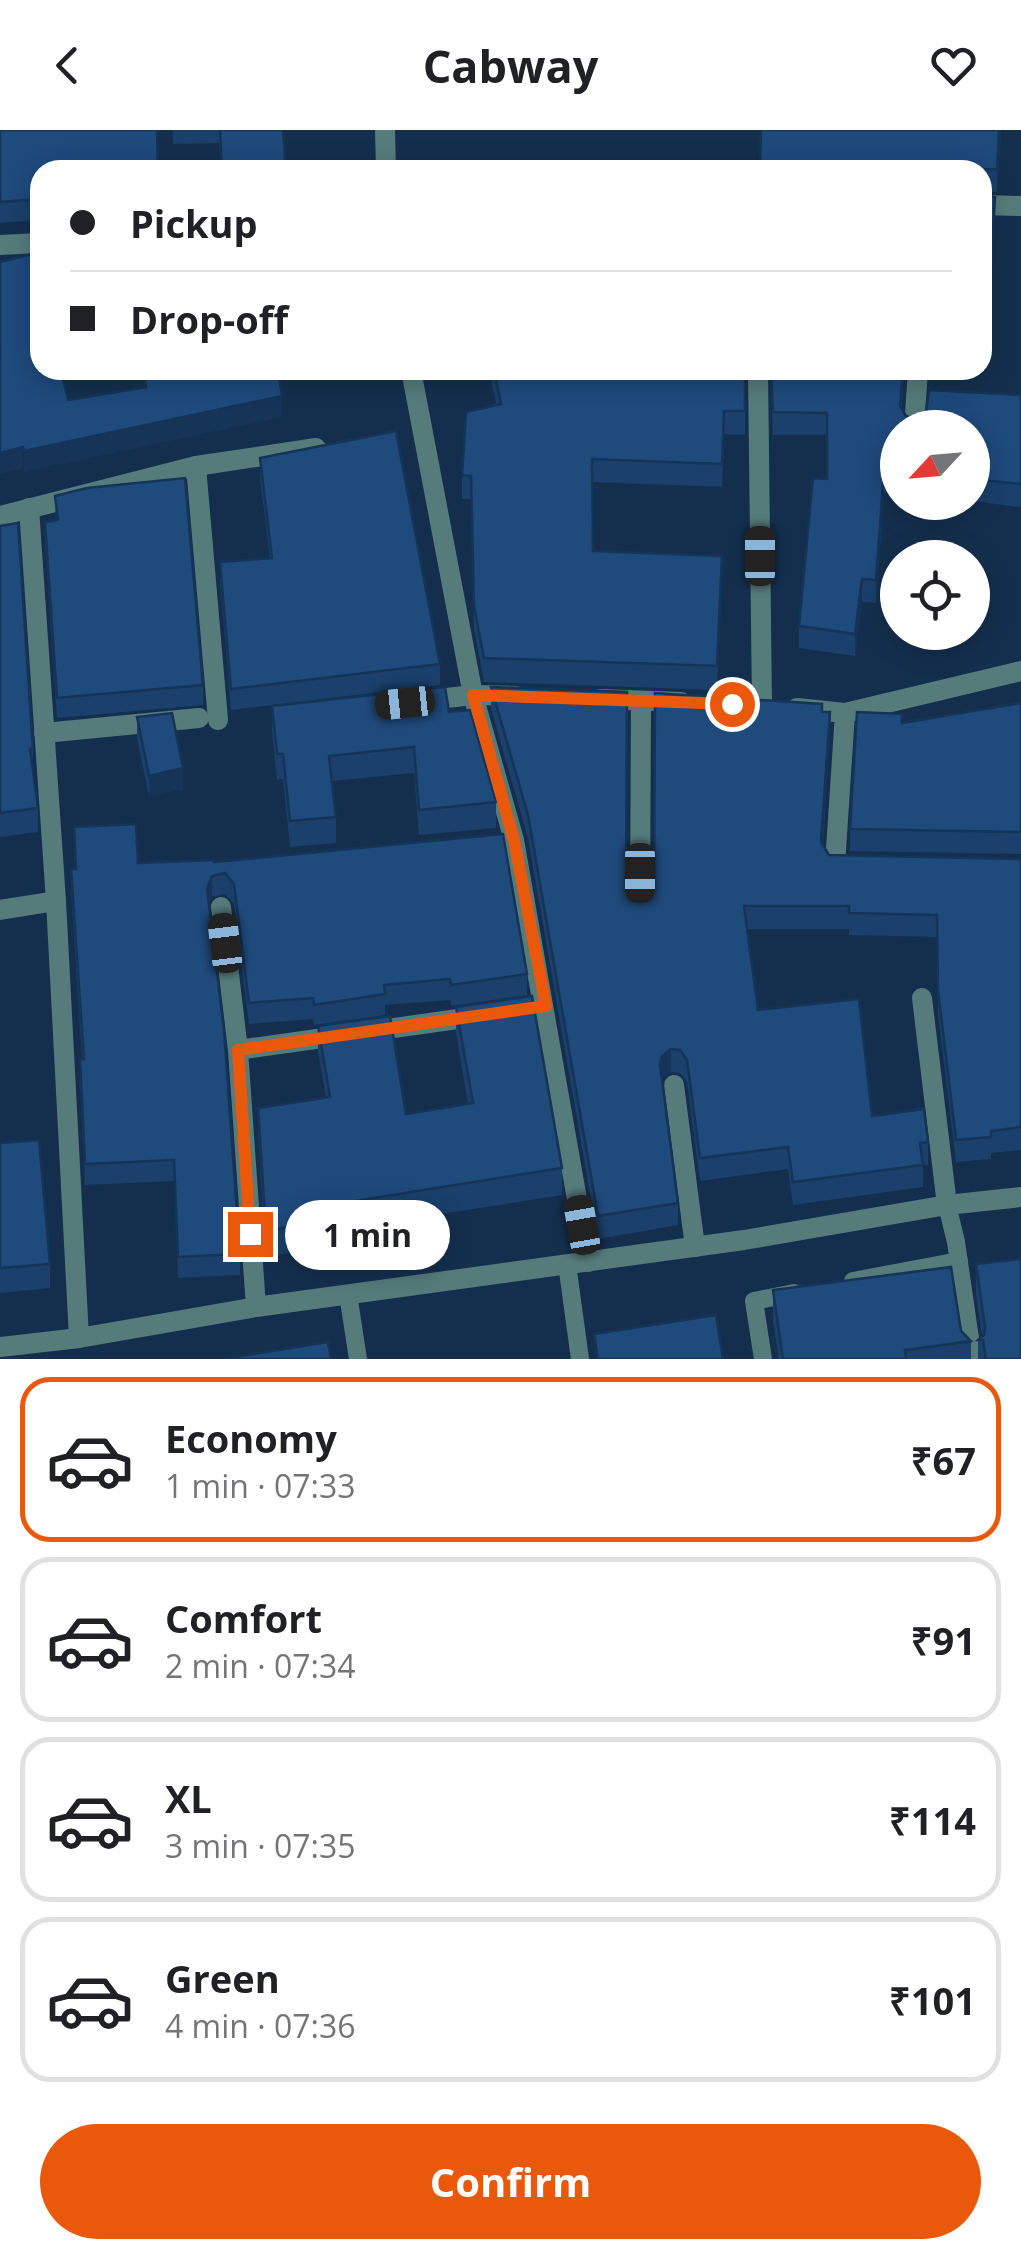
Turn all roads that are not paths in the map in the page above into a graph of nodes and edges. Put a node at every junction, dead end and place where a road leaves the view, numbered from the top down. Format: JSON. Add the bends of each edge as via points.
{"nodes":[{"id":1,"x":385,"y":130,"type":"edge"},
{"id":2,"x":386,"y":160,"type":"edge"},
{"id":3,"x":992,"y":205,"type":"edge"},
{"id":4,"x":1021,"y":206,"type":"edge"},
{"id":5,"x":30,"y":244,"type":"edge"},
{"id":6,"x":0,"y":245,"type":"edge"},
{"id":7,"x":410,"y":380,"type":"edge"},
{"id":8,"x":758,"y":380,"type":"edge"},
{"id":9,"x":917,"y":380,"type":"edge"},
{"id":10,"x":915,"y":410,"type":"edge"},
{"id":11,"x":346,"y":444,"type":"edge"},
{"id":12,"x":196,"y":466,"type":"junction"},
{"id":13,"x":28,"y":508,"type":"junction"},
{"id":14,"x":0,"y":516,"type":"edge"},
{"id":15,"x":1021,"y":671,"type":"edge"},
{"id":16,"x":473,"y":695,"type":"junction"},
{"id":17,"x":529,"y":697,"type":"edge"},
{"id":18,"x":585,"y":699,"type":"edge"},
{"id":19,"x":642,"y":701,"type":"junction"},
{"id":20,"x":399,"y":703,"type":"edge"},
{"id":21,"x":762,"y":706,"type":"junction"},
{"id":22,"x":845,"y":713,"type":"junction"},
{"id":23,"x":44,"y":733,"type":"junction"},
{"id":24,"x":872,"y":866,"type":"edge"},
{"id":25,"x":56,"y":902,"type":"junction"},
{"id":26,"x":221,"y":907,"type":"dead end"},
{"id":27,"x":640,"y":908,"type":"edge"},
{"id":28,"x":0,"y":910,"type":"edge"},
{"id":29,"x":922,"y":998,"type":"dead end"},
{"id":30,"x":526,"y":1009,"type":"junction"},
{"id":31,"x":238,"y":1050,"type":"junction"},
{"id":32,"x":674,"y":1085,"type":"dead end"},
{"id":33,"x":1021,"y":1197,"type":"edge"},
{"id":34,"x":947,"y":1205,"type":"junction"},
{"id":35,"x":694,"y":1247,"type":"junction"},
{"id":36,"x":959,"y":1261,"type":"junction"},
{"id":37,"x":577,"y":1263,"type":"junction"},
{"id":38,"x":348,"y":1294,"type":"junction"},
{"id":39,"x":256,"y":1307,"type":"junction"},
{"id":40,"x":79,"y":1338,"type":"junction"},
{"id":41,"x":0,"y":1347,"type":"edge"},
{"id":42,"x":358,"y":1359,"type":"edge"},
{"id":43,"x":580,"y":1359,"type":"edge"},
{"id":44,"x":763,"y":1359,"type":"edge"},
{"id":45,"x":973,"y":1359,"type":"edge"}],
"edges":[{"from":1,"to":2,"type":"street"},
{"from":3,"to":4,"type":"street"},
{"from":5,"to":6,"type":"street"},
{"from":7,"to":16,"type":"street","via":[[411,434]]},
{"from":8,"to":21,"type":"street"},
{"from":9,"to":10,"type":"street"},
{"from":11,"to":12,"type":"street"},
{"from":12,"to":13,"type":"street"},
{"from":12,"to":23,"type":"street","via":[[209,719]]},
{"from":13,"to":14,"type":"street"},
{"from":13,"to":23,"type":"street"},
{"from":15,"to":22,"type":"street"},
{"from":16,"to":17,"type":"street"},
{"from":16,"to":20,"type":"street"},
{"from":16,"to":30,"type":"street","via":[[505,841]]},
{"from":18,"to":19,"type":"street"},
{"from":19,"to":21,"type":"street"},
{"from":19,"to":27,"type":"street"},
{"from":21,"to":22,"type":"street"},
{"from":22,"to":24,"type":"street","via":[[835,866]]},
{"from":23,"to":25,"type":"street"},
{"from":25,"to":28,"type":"street"},
{"from":25,"to":40,"type":"street"},
{"from":26,"to":31,"type":"street"},
{"from":29,"to":34,"type":"street"},
{"from":30,"to":31,"type":"street"},
{"from":30,"to":37,"type":"street"},
{"from":31,"to":39,"type":"street"},
{"from":32,"to":35,"type":"street"},
{"from":33,"to":34,"type":"street"},
{"from":34,"to":35,"type":"street"},
{"from":34,"to":36,"type":"lane"},
{"from":35,"to":37,"type":"street"},
{"from":36,"to":44,"type":"lane","via":[[754,1300]]},
{"from":36,"to":45,"type":"lane"},
{"from":37,"to":38,"type":"street"},
{"from":37,"to":43,"type":"lane"},
{"from":38,"to":39,"type":"street"},
{"from":38,"to":42,"type":"lane"},
{"from":39,"to":40,"type":"street"},
{"from":40,"to":41,"type":"street"}]}
